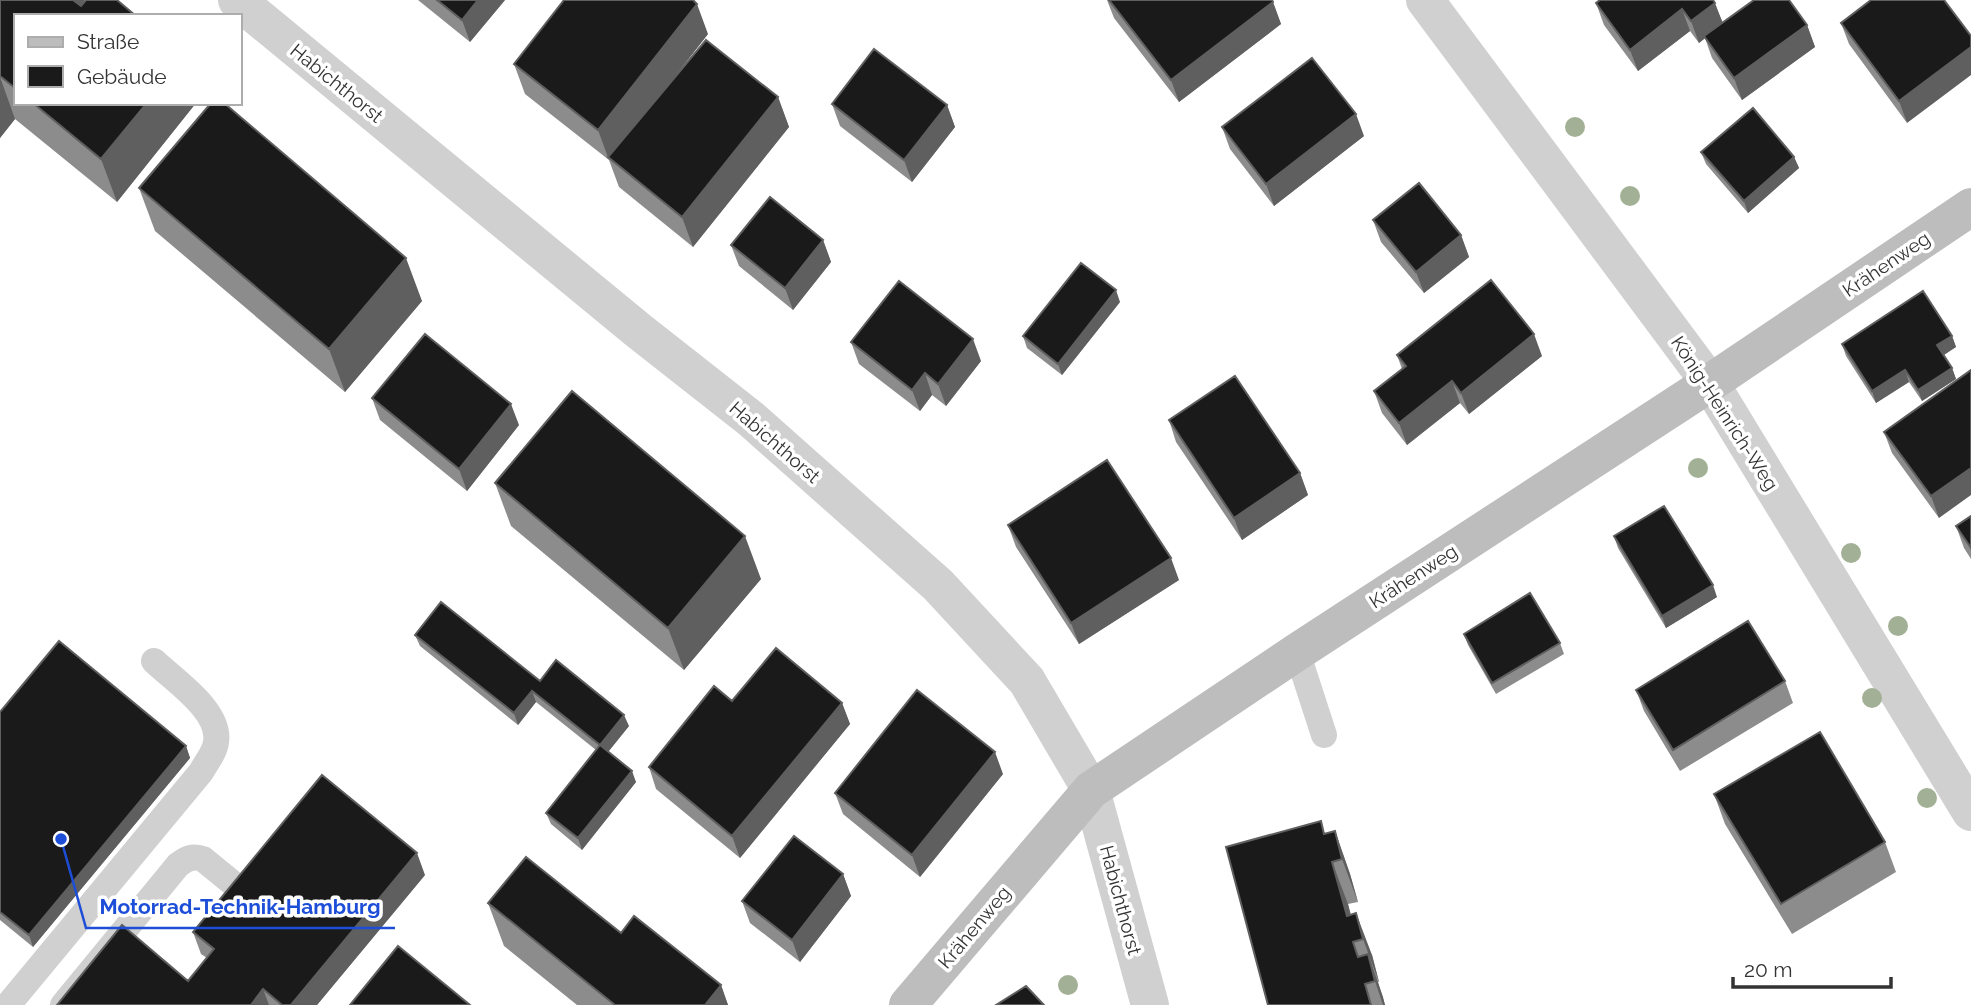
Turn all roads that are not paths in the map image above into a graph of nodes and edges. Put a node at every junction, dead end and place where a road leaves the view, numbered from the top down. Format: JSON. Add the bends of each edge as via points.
{"nodes":[{"id":1,"x":237,"y":0,"type":"edge"},
{"id":2,"x":1425,"y":0,"type":"edge"},
{"id":3,"x":1971,"y":207,"type":"edge"},
{"id":4,"x":1710,"y":383,"type":"junction"},
{"id":5,"x":1297,"y":652,"type":"junction"},
{"id":6,"x":154,"y":661,"type":"dead end"},
{"id":7,"x":1324,"y":735,"type":"dead end"},
{"id":8,"x":1091,"y":790,"type":"junction"},
{"id":9,"x":1971,"y":812,"type":"edge"},
{"id":10,"x":241,"y":890,"type":"edge"},
{"id":11,"x":8,"y":1005,"type":"edge"},
{"id":12,"x":63,"y":1005,"type":"edge"},
{"id":13,"x":908,"y":1005,"type":"edge"},
{"id":14,"x":1150,"y":1005,"type":"edge"}],
"edges":[{"from":1,"to":8,"type":"street","name":"Habichthorst","via":[[751,419],[938,584],[1027,681]]},
{"from":2,"to":4,"type":"street","name":"König-Heinrich-Weg"},
{"from":3,"to":4,"type":"street","name":"Krähenweg"},
{"from":4,"to":5,"type":"street","name":"Krähenweg"},
{"from":4,"to":9,"type":"street","name":"König-Heinrich-Weg"},
{"from":5,"to":7,"type":"lane"},
{"from":5,"to":8,"type":"street","name":"Krähenweg"},
{"from":6,"to":11,"type":"lane","via":[[209,712],[216,727],[216,745],[201,772]]},
{"from":8,"to":13,"type":"street","name":"Krähenweg"},
{"from":8,"to":14,"type":"street","name":"Habichthorst"},
{"from":10,"to":12,"type":"lane","via":[[203,859],[188,858]]}]}
